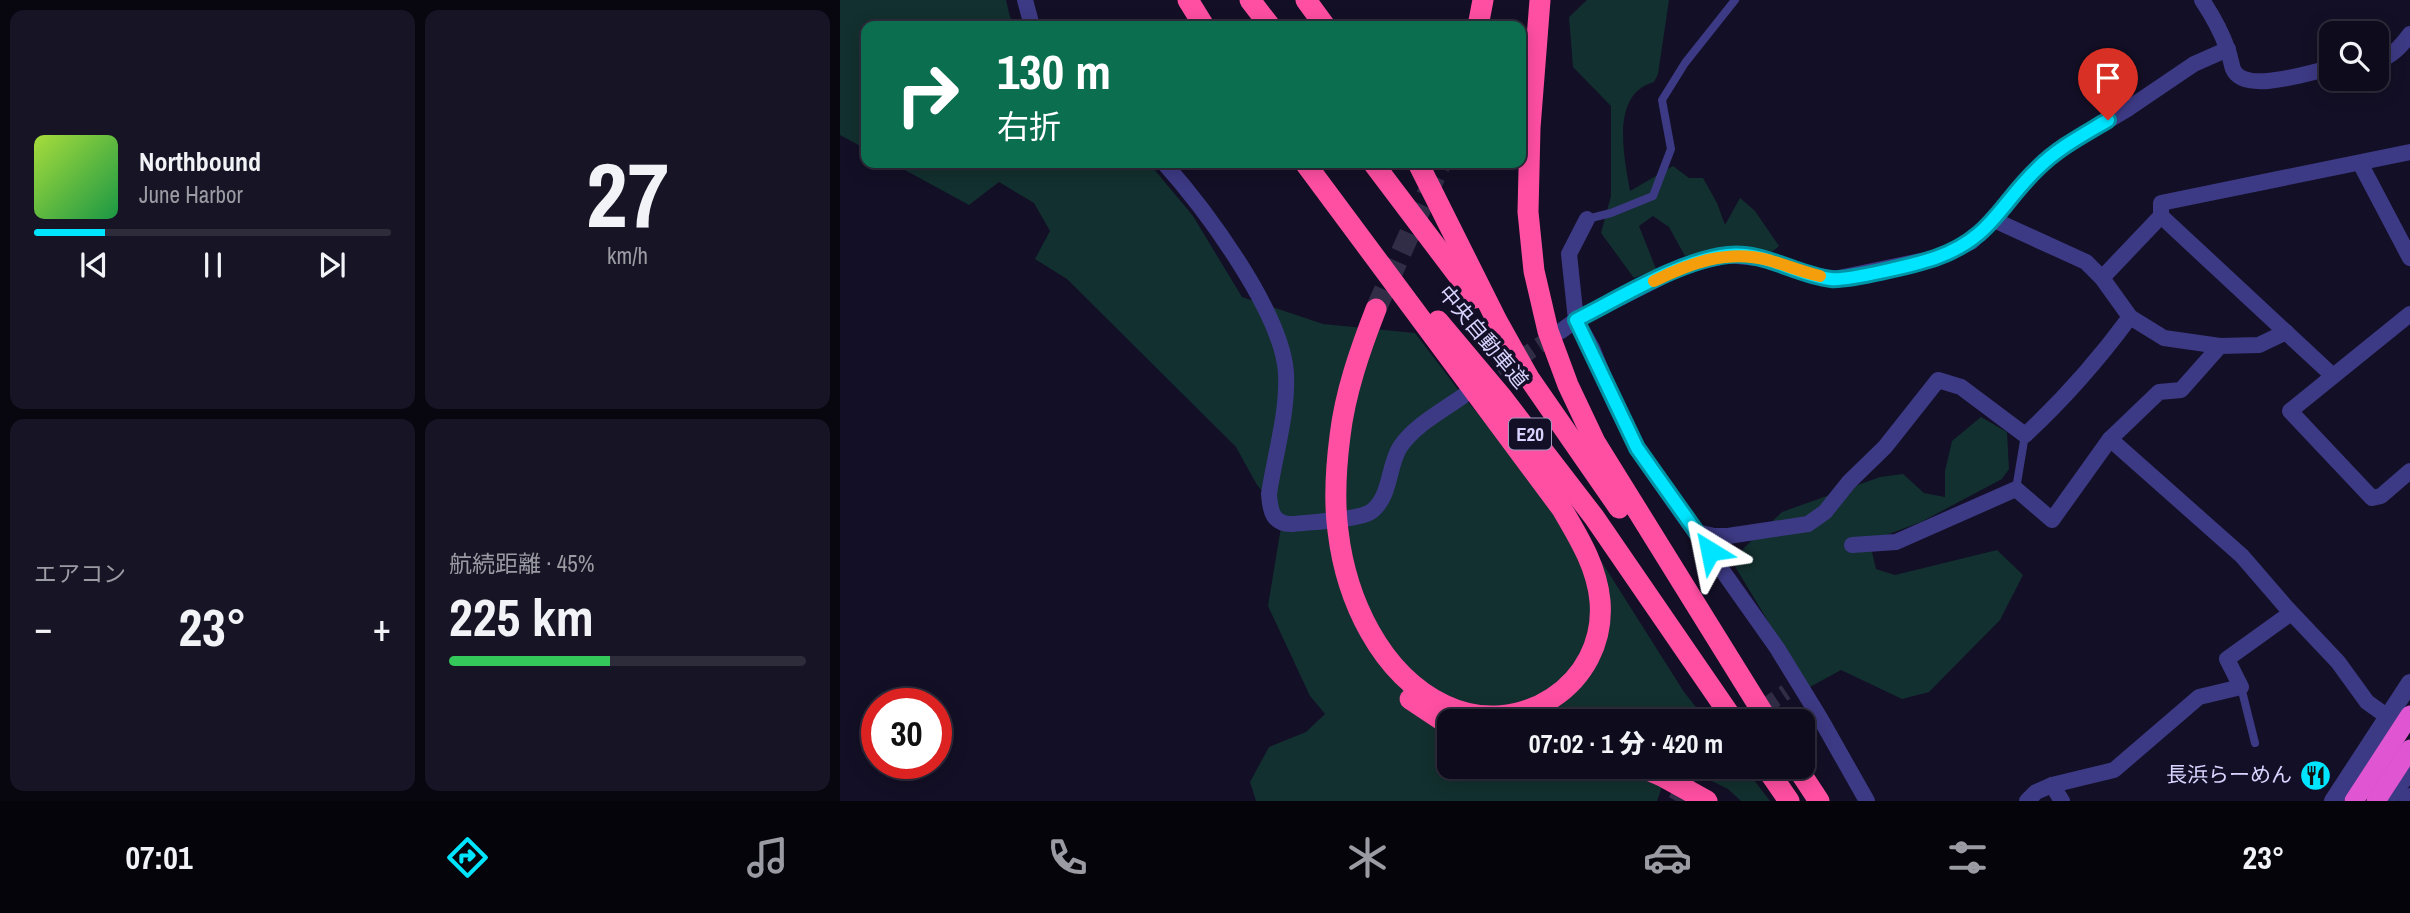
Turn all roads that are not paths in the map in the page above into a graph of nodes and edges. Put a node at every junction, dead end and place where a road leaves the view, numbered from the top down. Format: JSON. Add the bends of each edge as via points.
{"nodes":[{"id":1,"x":1025,"y":0,"type":"edge"},
{"id":2,"x":1188,"y":0,"type":"edge"},
{"id":3,"x":1250,"y":0,"type":"edge"},
{"id":4,"x":1306,"y":0,"type":"edge"},
{"id":5,"x":1483,"y":0,"type":"edge"},
{"id":6,"x":1497,"y":0,"type":"edge"},
{"id":7,"x":1540,"y":0,"type":"edge"},
{"id":8,"x":1735,"y":0,"type":"edge"},
{"id":9,"x":2194,"y":0,"type":"edge"},
{"id":10,"x":2202,"y":0,"type":"edge"},
{"id":11,"x":2212,"y":16,"type":"junction"},
{"id":12,"x":1031,"y":21,"type":"edge"},
{"id":13,"x":1201,"y":21,"type":"edge"},
{"id":14,"x":1266,"y":21,"type":"edge"},
{"id":15,"x":1321,"y":21,"type":"edge"},
{"id":16,"x":1479,"y":21,"type":"edge"},
{"id":17,"x":1492,"y":21,"type":"edge"},
{"id":18,"x":2410,"y":34,"type":"edge"},
{"id":19,"x":2228,"y":49,"type":"junction"},
{"id":20,"x":2389,"y":55,"type":"edge"},
{"id":21,"x":2319,"y":71,"type":"edge"},
{"id":22,"x":2410,"y":152,"type":"edge"},
{"id":23,"x":2360,"y":163,"type":"junction"},
{"id":24,"x":1168,"y":168,"type":"edge"},
{"id":25,"x":1309,"y":168,"type":"edge"},
{"id":26,"x":1309,"y":168,"type":"edge"},
{"id":27,"x":1377,"y":168,"type":"edge"},
{"id":28,"x":1421,"y":168,"type":"edge"},
{"id":29,"x":2161,"y":216,"type":"junction"},
{"id":30,"x":1587,"y":219,"type":"joint"},
{"id":31,"x":1994,"y":220,"type":"junction"},
{"id":32,"x":2410,"y":258,"type":"edge"},
{"id":33,"x":2102,"y":278,"type":"junction"},
{"id":34,"x":2410,"y":314,"type":"edge"},
{"id":35,"x":2130,"y":317,"type":"junction"},
{"id":36,"x":1576,"y":320,"type":"junction"},
{"id":37,"x":1561,"y":331,"type":"tunnel mouth"},
{"id":38,"x":2286,"y":332,"type":"junction"},
{"id":39,"x":1510,"y":346,"type":"junction"},
{"id":40,"x":2220,"y":346,"type":"junction"},
{"id":41,"x":2332,"y":375,"type":"junction"},
{"id":42,"x":1463,"y":396,"type":"tunnel mouth"},
{"id":43,"x":2025,"y":435,"type":"junction"},
{"id":44,"x":2110,"y":439,"type":"junction"},
{"id":45,"x":2410,"y":471,"type":"edge"},
{"id":46,"x":2016,"y":489,"type":"junction"},
{"id":47,"x":1697,"y":532,"type":"junction"},
{"id":48,"x":1852,"y":545,"type":"dead end"},
{"id":49,"x":2291,"y":613,"type":"junction"},
{"id":50,"x":2410,"y":682,"type":"edge"},
{"id":51,"x":2241,"y":687,"type":"junction"},
{"id":52,"x":1456,"y":709,"type":"edge"},
{"id":53,"x":1534,"y":709,"type":"edge"},
{"id":54,"x":1726,"y":709,"type":"edge"},
{"id":55,"x":1759,"y":709,"type":"edge"},
{"id":56,"x":1760,"y":709,"type":"edge"},
{"id":57,"x":2410,"y":715,"type":"edge"},
{"id":58,"x":1437,"y":717,"type":"edge"},
{"id":59,"x":2388,"y":717,"type":"junction"},
{"id":60,"x":2255,"y":743,"type":"dead end"},
{"id":61,"x":2410,"y":749,"type":"edge"},
{"id":62,"x":2410,"y":771,"type":"edge"},
{"id":63,"x":1667,"y":779,"type":"edge"},
{"id":64,"x":1774,"y":779,"type":"edge"},
{"id":65,"x":2052,"y":785,"type":"junction"},
{"id":66,"x":2410,"y":796,"type":"edge"},
{"id":67,"x":1707,"y":801,"type":"edge"},
{"id":68,"x":1789,"y":801,"type":"edge"},
{"id":69,"x":1867,"y":801,"type":"edge"},
{"id":70,"x":2027,"y":801,"type":"edge"},
{"id":71,"x":2062,"y":801,"type":"edge"},
{"id":72,"x":2333,"y":801,"type":"edge"},
{"id":73,"x":2354,"y":801,"type":"edge"},
{"id":74,"x":2376,"y":801,"type":"edge"},
{"id":75,"x":2386,"y":801,"type":"edge"},
{"id":76,"x":2406,"y":801,"type":"edge"}],
"edges":[{"from":1,"to":12,"type":"street"},
{"from":2,"to":13,"type":"highway"},
{"from":3,"to":14,"type":"highway"},
{"from":4,"to":15,"type":"highway"},
{"from":5,"to":16,"type":"highway"},
{"from":6,"to":17,"type":"highway"},
{"from":7,"to":56,"type":"highway","via":[[1528,212],[1534,271],[1548,331],[1595,442]]},
{"from":8,"to":30,"type":"lane","via":[[1662,100],[1671,149],[1653,196]]},
{"from":9,"to":11,"type":"street"},
{"from":10,"to":11,"type":"street"},
{"from":11,"to":19,"type":"street"},
{"from":18,"to":20,"type":"street"},
{"from":19,"to":21,"type":"street","via":[[2234,71],[2246,80],[2271,81]]},
{"from":19,"to":31,"type":"street","via":[[2194,64],[2058,150]]},
{"from":22,"to":23,"type":"street"},
{"from":23,"to":29,"type":"street","via":[[2161,203]]},
{"from":23,"to":32,"type":"street"},
{"from":24,"to":42,"type":"street","via":[[1211,222],[1277,333],[1286,393],[1269,494],[1277,521],[1293,524],[1373,511],[1401,445]]},
{"from":25,"to":53,"type":"highway","via":[[1562,509],[1586,551],[1600,604],[1594,647],[1563,691]]},
{"from":26,"to":54,"type":"highway","name":"中央自動車道","number":"E20","via":[[1501,396],[1586,506]]},
{"from":27,"to":39,"type":"highway"},
{"from":28,"to":39,"type":"highway","name":"中央自動車道","number":"E20"},
{"from":29,"to":33,"type":"street"},
{"from":29,"to":38,"type":"street"},
{"from":30,"to":36,"type":"street","via":[[1569,254]]},
{"from":31,"to":33,"type":"street","via":[[2087,262]]},
{"from":31,"to":36,"type":"street","via":[[1971,242],[1935,258],[1833,279],[1766,259],[1728,255],[1683,266]]},
{"from":33,"to":35,"type":"street"},
{"from":34,"to":41,"type":"street"},
{"from":35,"to":40,"type":"street","via":[[2164,338]]},
{"from":35,"to":43,"type":"street","via":[[2055,407]]},
{"from":36,"to":37,"type":"street"},
{"from":36,"to":47,"type":"street","via":[[1637,448]]},
{"from":38,"to":40,"type":"street","via":[[2259,345]]},
{"from":38,"to":41,"type":"street"},
{"from":39,"to":55,"type":"highway","name":"中央自動車道","number":"E20"},
{"from":40,"to":44,"type":"street","via":[[2181,390],[2159,392]]},
{"from":41,"to":45,"type":"street","via":[[2290,411],[2372,498],[2381,496]]},
{"from":43,"to":46,"type":"lane"},
{"from":43,"to":47,"type":"street","via":[[1961,387],[1938,380],[1885,447],[1825,512],[1808,524],[1728,536]]},
{"from":44,"to":46,"type":"street","via":[[2052,520]]},
{"from":44,"to":49,"type":"street","via":[[2242,556]]},
{"from":46,"to":48,"type":"street","via":[[1896,542]]},
{"from":47,"to":69,"type":"street","via":[[1777,648],[1793,688]]},
{"from":49,"to":51,"type":"street","via":[[2227,659]]},
{"from":49,"to":59,"type":"street","via":[[2367,702]]},
{"from":50,"to":59,"type":"street"},
{"from":51,"to":60,"type":"lane"},
{"from":51,"to":65,"type":"street","via":[[2199,697],[2114,770]]},
{"from":52,"to":58,"type":"highway","via":[[1424,693],[1374,639],[1354,596],[1338,530],[1340,435],[1373,302],[1352,336],[1331,414],[1323,500],[1329,553],[1343,602],[1374,660],[1406,696]]},
{"from":57,"to":73,"type":"highway"},
{"from":59,"to":72,"type":"street"},
{"from":61,"to":74,"type":"highway"},
{"from":62,"to":75,"type":"street"},
{"from":63,"to":67,"type":"highway"},
{"from":64,"to":68,"type":"highway"},
{"from":65,"to":70,"type":"street"},
{"from":65,"to":71,"type":"street"},
{"from":66,"to":76,"type":"street"}]}
